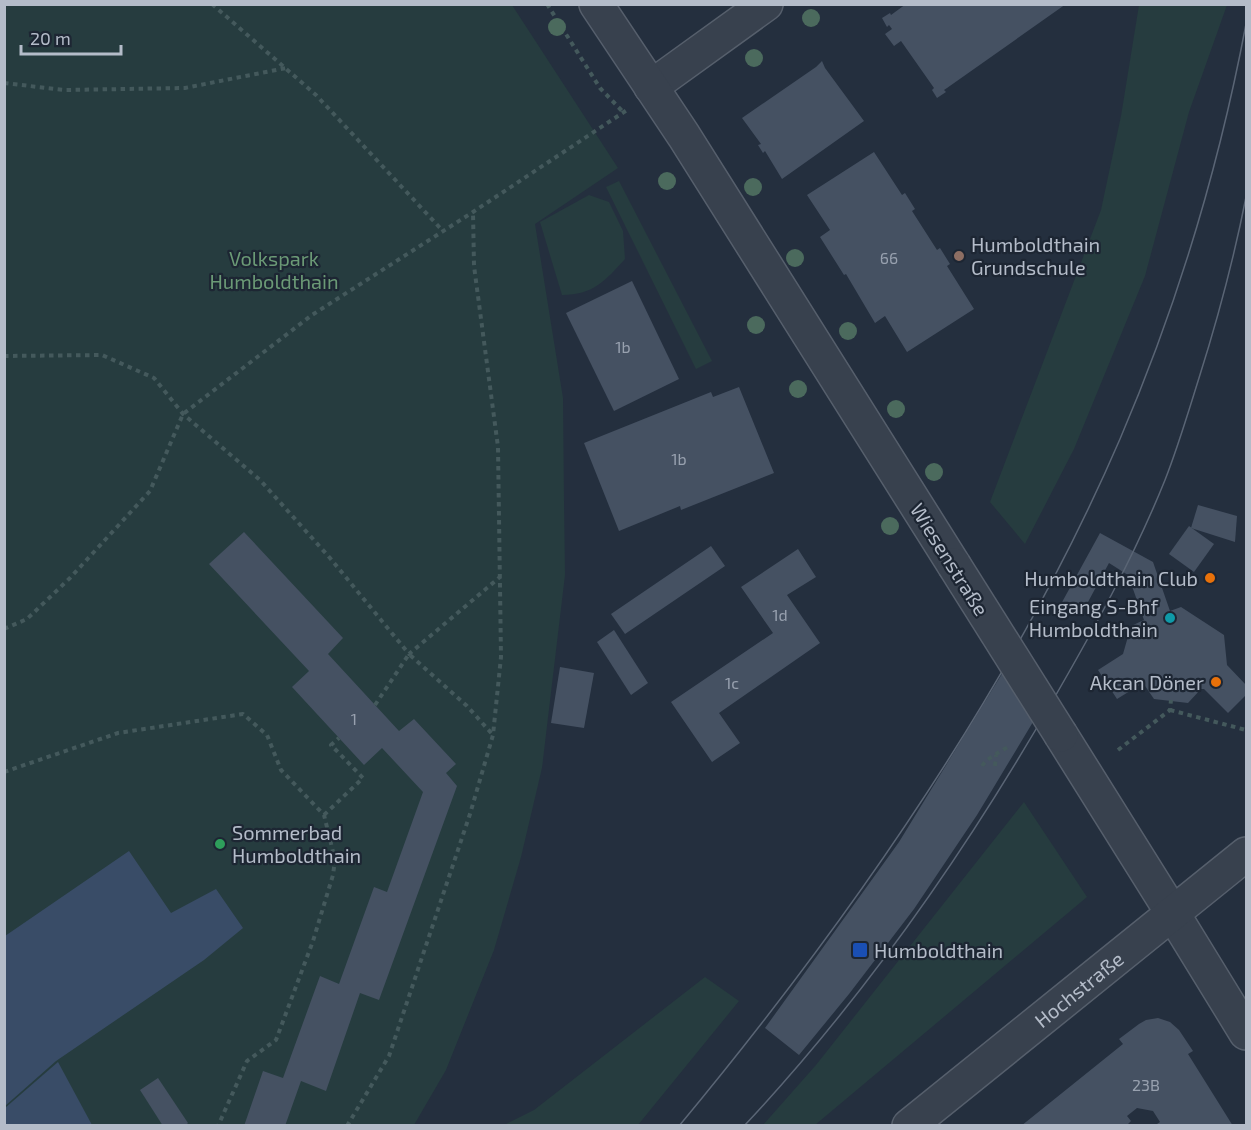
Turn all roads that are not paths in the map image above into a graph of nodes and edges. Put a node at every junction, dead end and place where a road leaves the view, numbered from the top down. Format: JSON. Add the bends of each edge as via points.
{"nodes":[{"id":1,"x":596,"y":4,"type":"edge"},
{"id":2,"x":766,"y":4,"type":"edge"},
{"id":3,"x":651,"y":87,"type":"junction"},
{"id":4,"x":1246,"y":854,"type":"edge"},
{"id":5,"x":1173,"y":914,"type":"junction"},
{"id":6,"x":1246,"y":1033,"type":"edge"},
{"id":7,"x":909,"y":1125,"type":"edge"}],
"edges":[{"from":1,"to":3,"type":"street","name":"Wiesenstraße"},
{"from":2,"to":3,"type":"street"},
{"from":3,"to":5,"type":"street","name":"Wiesenstraße","bridge":true},
{"from":4,"to":5,"type":"street","name":"Hochstraße"},
{"from":5,"to":6,"type":"street","name":"Wiesenstraße"},
{"from":5,"to":7,"type":"street","name":"Hochstraße"}]}
